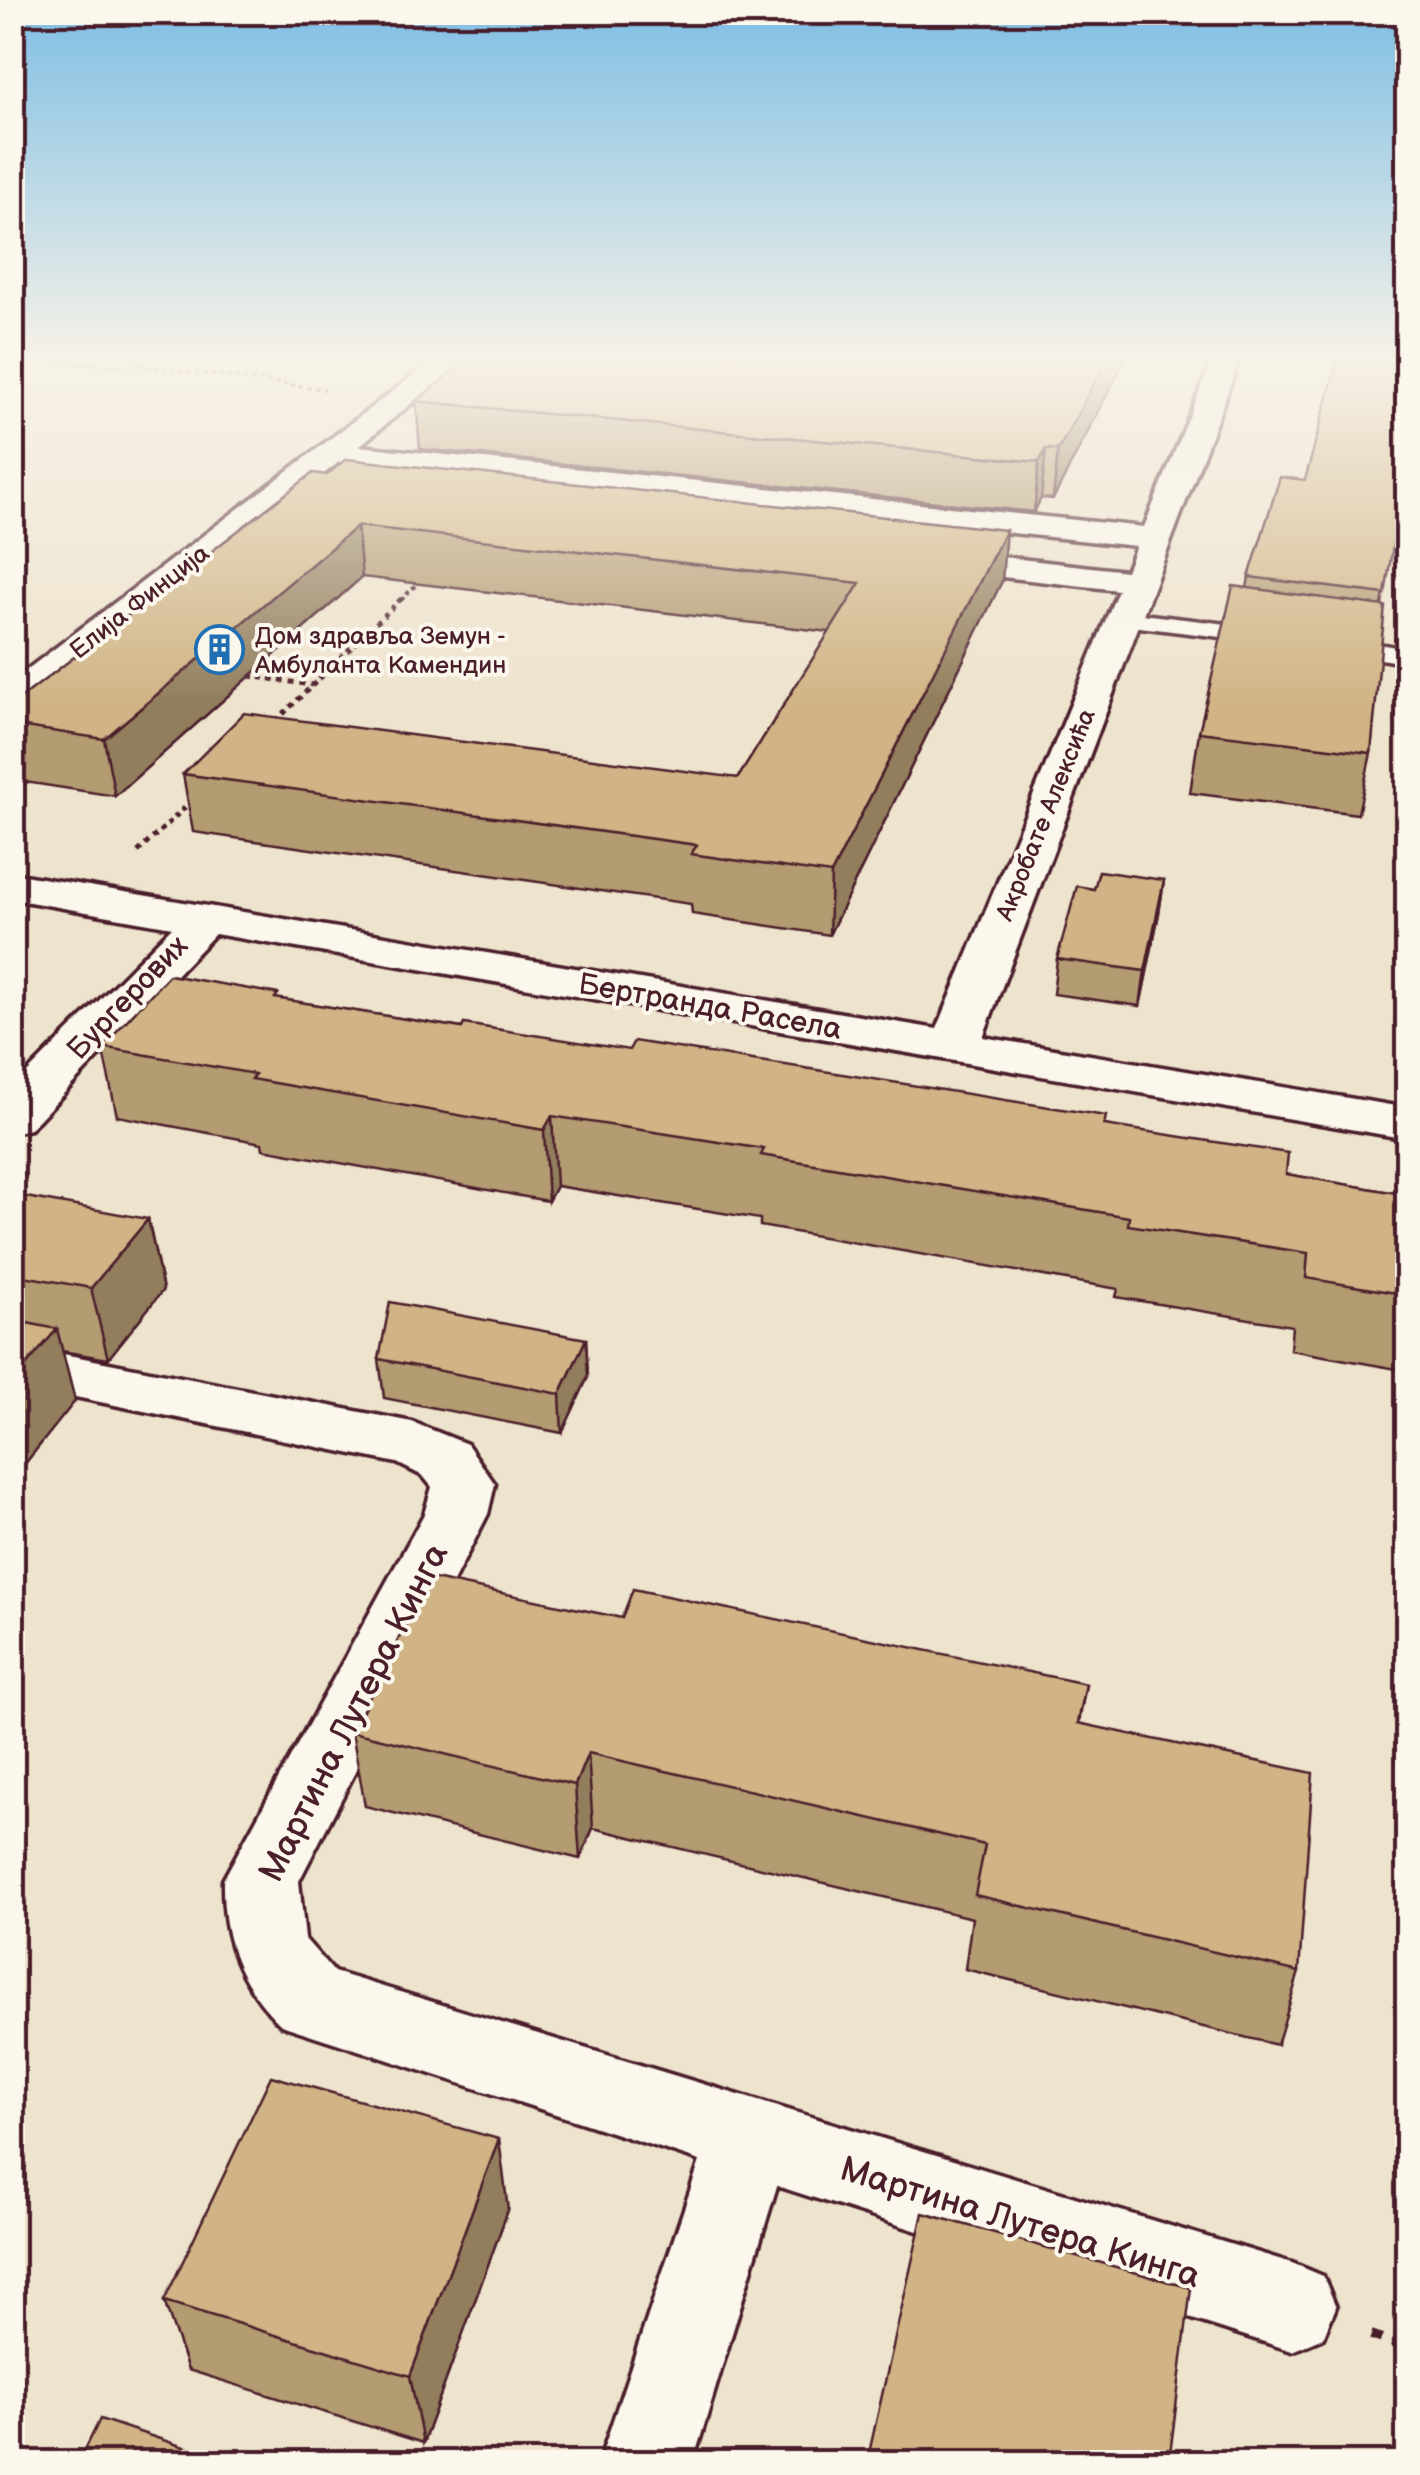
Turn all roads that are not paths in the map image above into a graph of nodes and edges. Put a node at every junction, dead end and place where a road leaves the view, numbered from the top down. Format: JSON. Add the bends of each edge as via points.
{"nodes":[{"id":1,"x":307,"y":472,"type":"edge"},
{"id":2,"x":518,"y":472,"type":"edge"},
{"id":3,"x":1182,"y":472,"type":"edge"},
{"id":4,"x":287,"y":488,"type":"junction"},
{"id":5,"x":326,"y":492,"type":"edge"},
{"id":6,"x":1155,"y":538,"type":"junction"},
{"id":7,"x":903,"y":556,"type":"edge"},
{"id":8,"x":1137,"y":582,"type":"junction"},
{"id":9,"x":1124,"y":619,"type":"junction"},
{"id":10,"x":1408,"y":657,"type":"edge"},
{"id":11,"x":12,"y":700,"type":"edge"},
{"id":12,"x":12,"y":886,"type":"edge"},
{"id":13,"x":202,"y":922,"type":"junction"},
{"id":14,"x":954,"y":1048,"type":"junction"},
{"id":15,"x":12,"y":1118,"type":"edge"},
{"id":16,"x":1408,"y":1124,"type":"edge"},
{"id":17,"x":12,"y":1364,"type":"edge"},
{"id":18,"x":749,"y":2140,"type":"junction"},
{"id":19,"x":1292,"y":2307,"type":"dead end"},
{"id":20,"x":646,"y":2462,"type":"edge"}],
"edges":[{"from":1,"to":4,"type":"street","name":"Елија Финција"},
{"from":2,"to":6,"type":"street"},
{"from":3,"to":6,"type":"street","name":"Акробате Алексића"},
{"from":4,"to":5,"type":"street"},
{"from":4,"to":11,"type":"street","name":"Елија Финција"},
{"from":6,"to":8,"type":"street","name":"Акробате Алексића"},
{"from":7,"to":8,"type":"street"},
{"from":8,"to":9,"type":"street","name":"Акробате Алексића"},
{"from":9,"to":10,"type":"lane"},
{"from":9,"to":14,"type":"street","name":"Акробате Алексића"},
{"from":12,"to":13,"type":"street","name":"Бертранда Расела"},
{"from":13,"to":14,"type":"street","name":"Бертранда Расела"},
{"from":13,"to":15,"type":"street","name":"Бургерових"},
{"from":14,"to":16,"type":"street","name":"Бертранда Расела"},
{"from":17,"to":18,"type":"street","name":"Мартина Лутера Кинга","via":[[412,1444],[445,1460],[464,1484],[456,1514],[261,1880],[260,1932],[280,1974],[309,2000]]},
{"from":18,"to":19,"type":"street","name":"Мартина Лутера Кинга"},
{"from":18,"to":20,"type":"street"}]}
